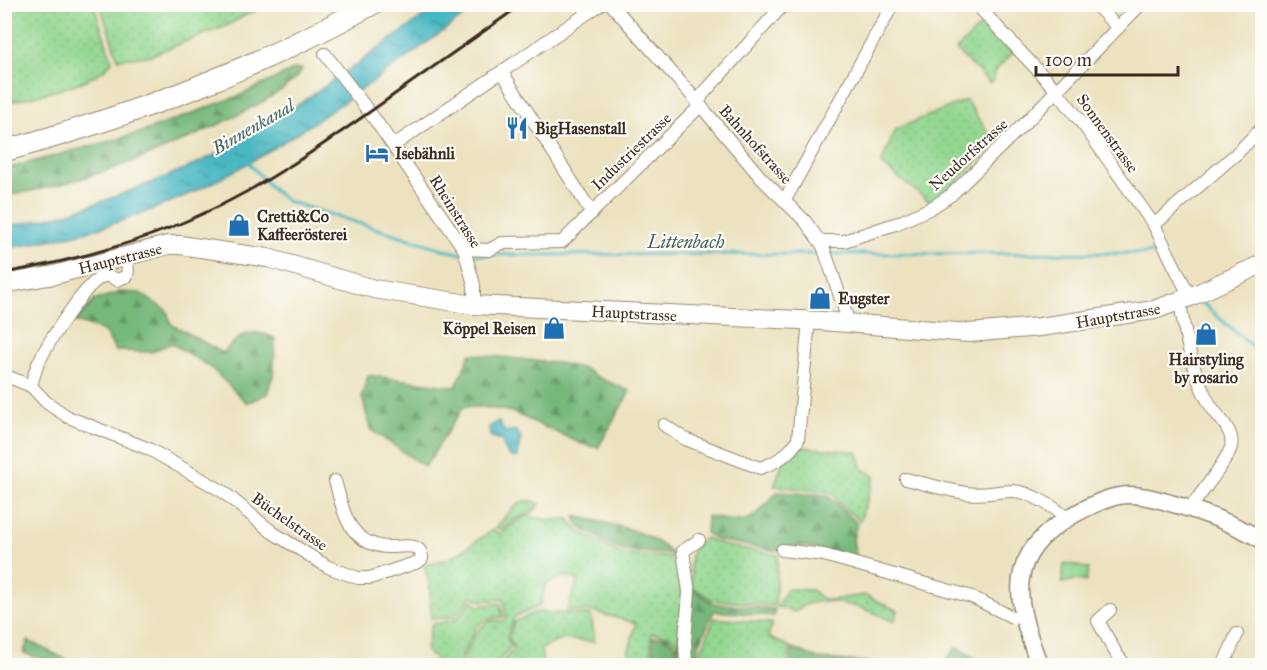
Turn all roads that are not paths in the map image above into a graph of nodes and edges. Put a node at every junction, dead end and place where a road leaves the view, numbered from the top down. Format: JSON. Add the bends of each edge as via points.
{"nodes":[{"id":1,"x":345,"y":4,"type":"edge"},
{"id":2,"x":372,"y":4,"type":"edge"},
{"id":3,"x":601,"y":4,"type":"edge"},
{"id":4,"x":611,"y":4,"type":"edge"},
{"id":5,"x":784,"y":4,"type":"edge"},
{"id":6,"x":893,"y":4,"type":"edge"},
{"id":7,"x":976,"y":4,"type":"edge"},
{"id":8,"x":1095,"y":4,"type":"edge"},
{"id":9,"x":1141,"y":4,"type":"edge"},
{"id":10,"x":1118,"y":28,"type":"junction"},
{"id":11,"x":328,"y":58,"type":"dead end"},
{"id":12,"x":502,"y":72,"type":"junction"},
{"id":13,"x":1057,"y":91,"type":"junction"},
{"id":14,"x":699,"y":105,"type":"junction"},
{"id":15,"x":1263,"y":128,"type":"edge"},
{"id":16,"x":4,"y":136,"type":"edge"},
{"id":17,"x":393,"y":145,"type":"junction"},
{"id":18,"x":4,"y":151,"type":"edge"},
{"id":19,"x":785,"y":200,"type":"junction"},
{"id":20,"x":592,"y":213,"type":"junction"},
{"id":21,"x":1154,"y":225,"type":"junction"},
{"id":22,"x":821,"y":243,"type":"junction"},
{"id":23,"x":466,"y":254,"type":"junction"},
{"id":24,"x":125,"y":256,"type":"junction"},
{"id":25,"x":1263,"y":264,"type":"edge"},
{"id":26,"x":4,"y":284,"type":"edge"},
{"id":27,"x":1185,"y":299,"type":"junction"},
{"id":28,"x":474,"y":305,"type":"junction"},
{"id":29,"x":808,"y":320,"type":"junction"},
{"id":30,"x":845,"y":322,"type":"junction"},
{"id":31,"x":4,"y":375,"type":"edge"},
{"id":32,"x":30,"y":386,"type":"junction"},
{"id":33,"x":664,"y":425,"type":"dead end"},
{"id":34,"x":906,"y":479,"type":"dead end"},
{"id":35,"x":335,"y":481,"type":"dead end"},
{"id":36,"x":1190,"y":508,"type":"junction"},
{"id":37,"x":1067,"y":519,"type":"junction"},
{"id":38,"x":699,"y":540,"type":"dead end"},
{"id":39,"x":1263,"y":540,"type":"edge"},
{"id":40,"x":782,"y":550,"type":"dead end"},
{"id":41,"x":1110,"y":610,"type":"dead end"},
{"id":42,"x":1022,"y":616,"type":"junction"},
{"id":43,"x":1237,"y":634,"type":"dead end"},
{"id":44,"x":686,"y":666,"type":"edge"},
{"id":45,"x":1040,"y":666,"type":"edge"},
{"id":46,"x":1126,"y":666,"type":"edge"},
{"id":47,"x":1223,"y":666,"type":"edge"}],
"edges":[{"from":1,"to":16,"type":"highway","via":[[228,62],[138,97]]},
{"from":2,"to":18,"type":"highway","via":[[295,46],[184,94]]},
{"from":3,"to":12,"type":"street"},
{"from":4,"to":14,"type":"street","name":"Bahnhofstrasse"},
{"from":5,"to":14,"type":"street","name":"Industriestrasse","via":[[702,95]]},
{"from":6,"to":19,"type":"street"},
{"from":7,"to":13,"type":"street","name":"Sonnenstrasse"},
{"from":8,"to":10,"type":"street"},
{"from":9,"to":10,"type":"street","name":"Neudorfstrasse"},
{"from":10,"to":13,"type":"street","name":"Neudorfstrasse"},
{"from":11,"to":17,"type":"street","name":"Rheinstrasse"},
{"from":12,"to":17,"type":"street"},
{"from":12,"to":20,"type":"street"},
{"from":13,"to":21,"type":"street","name":"Sonnenstrasse"},
{"from":13,"to":22,"type":"street","name":"Neudorfstrasse","via":[[964,183],[931,208],[844,241]]},
{"from":14,"to":19,"type":"street","name":"Bahnhofstrasse"},
{"from":14,"to":20,"type":"street","name":"Industriestrasse"},
{"from":15,"to":21,"type":"street"},
{"from":17,"to":23,"type":"street","name":"Rheinstrasse"},
{"from":19,"to":22,"type":"street","name":"Bahnhofstrasse"},
{"from":20,"to":23,"type":"street","name":"Industriestrasse","via":[[562,242],[502,243]]},
{"from":21,"to":27,"type":"street","name":"Sonnenstrasse"},
{"from":22,"to":30,"type":"street","name":"Bahnhofstrasse","via":[[846,314]]},
{"from":23,"to":28,"type":"street","name":"Rheinstrasse","via":[[474,285]]},
{"from":24,"to":26,"type":"main road","name":"Hauptstrasse"},
{"from":24,"to":28,"type":"main road","name":"Hauptstrasse","via":[[168,246],[195,246],[268,258],[374,289]]},
{"from":24,"to":32,"type":"street","via":[[127,276],[117,280],[103,276],[91,285],[51,342]]},
{"from":25,"to":27,"type":"main road","name":"Hauptstrasse"},
{"from":27,"to":30,"type":"main road","name":"Hauptstrasse","via":[[1142,313],[1009,331],[969,333]]},
{"from":27,"to":36,"type":"street","name":"Sonnenstrasse","via":[[1195,375],[1212,409],[1230,433],[1231,447]]},
{"from":28,"to":29,"type":"main road","name":"Hauptstrasse"},
{"from":29,"to":30,"type":"main road","name":"Hauptstrasse"},
{"from":29,"to":33,"type":"street","via":[[798,440],[772,464],[760,468],[696,443]]},
{"from":31,"to":32,"type":"street","name":"Büchelstrasse"},
{"from":32,"to":35,"type":"street","name":"Büchelstrasse","via":[[68,417],[149,449],[222,491],[272,532],[328,567],[358,578],[370,578],[422,558],[418,549],[411,546],[387,548],[356,534],[349,525]]},
{"from":34,"to":37,"type":"street","via":[[981,495],[1016,491],[1061,512]]},
{"from":36,"to":37,"type":"street","via":[[1148,497],[1115,496]]},
{"from":36,"to":39,"type":"street","via":[[1241,527]]},
{"from":37,"to":42,"type":"street","via":[[1042,537],[1024,563],[1020,586]]},
{"from":38,"to":44,"type":"street","via":[[683,551],[689,592]]},
{"from":40,"to":42,"type":"street","via":[[824,555],[972,597],[1012,617]]},
{"from":41,"to":46,"type":"street","via":[[1098,621]]},
{"from":42,"to":45,"type":"street"},
{"from":43,"to":47,"type":"street"}]}
